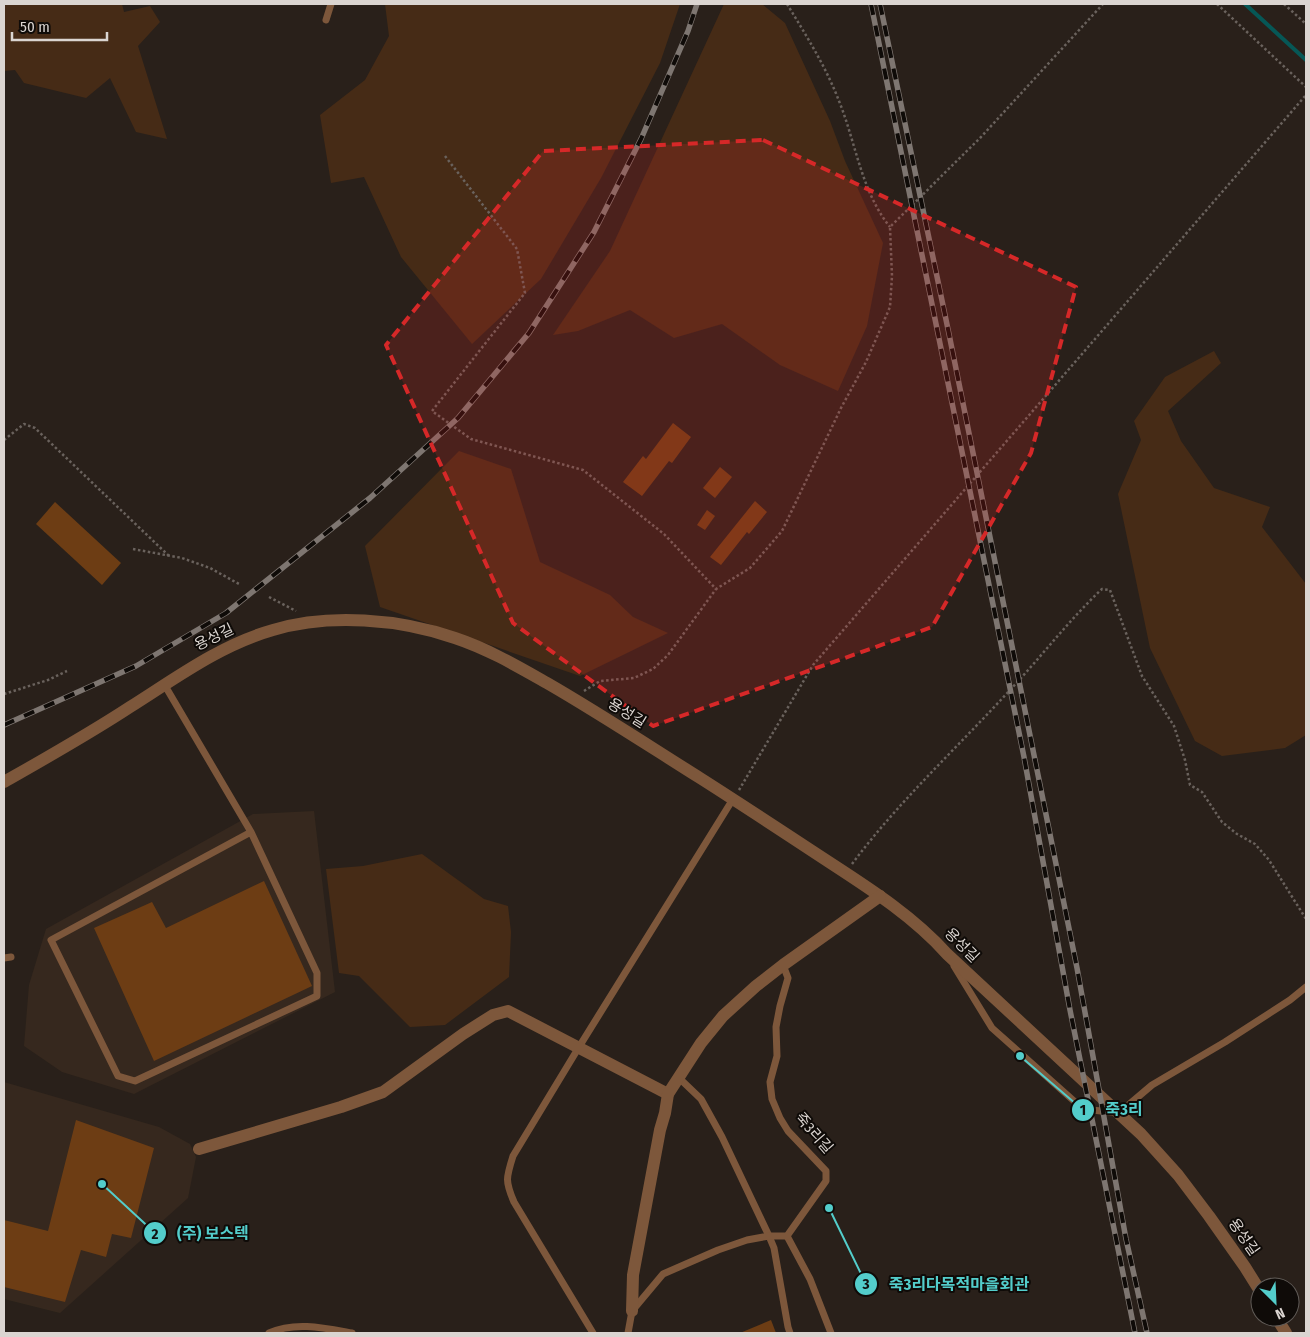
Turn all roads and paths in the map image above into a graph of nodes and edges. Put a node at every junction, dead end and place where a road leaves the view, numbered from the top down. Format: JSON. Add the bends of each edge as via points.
{"nodes":[{"id":1,"x":331,"y":4,"type":"edge"},
{"id":2,"x":787,"y":4,"type":"edge"},
{"id":3,"x":1103,"y":4,"type":"edge"},
{"id":4,"x":1217,"y":4,"type":"edge"},
{"id":5,"x":1284,"y":4,"type":"edge"},
{"id":6,"x":326,"y":20,"type":"dead end"},
{"id":7,"x":1306,"y":24,"type":"edge"},
{"id":8,"x":1306,"y":87,"type":"edge"},
{"id":9,"x":1306,"y":95,"type":"edge"},
{"id":10,"x":445,"y":156,"type":"dead end"},
{"id":11,"x":890,"y":228,"type":"junction"},
{"id":12,"x":4,"y":440,"type":"edge"},
{"id":13,"x":133,"y":549,"type":"dead end"},
{"id":14,"x":168,"y":556,"type":"junction"},
{"id":15,"x":239,"y":584,"type":"dead end"},
{"id":16,"x":716,"y":589,"type":"junction"},
{"id":17,"x":269,"y":597,"type":"dead end"},
{"id":18,"x":316,"y":622,"type":"junction"},
{"id":19,"x":67,"y":671,"type":"dead end"},
{"id":20,"x":164,"y":684,"type":"junction"},
{"id":21,"x":4,"y":694,"type":"edge"},
{"id":22,"x":574,"y":698,"type":"junction"},
{"id":23,"x":4,"y":782,"type":"edge"},
{"id":24,"x":733,"y":800,"type":"junction"},
{"id":25,"x":251,"y":832,"type":"junction"},
{"id":26,"x":846,"y":873,"type":"junction"},
{"id":27,"x":880,"y":896,"type":"junction"},
{"id":28,"x":1306,"y":919,"type":"edge"},
{"id":29,"x":947,"y":954,"type":"junction"},
{"id":30,"x":783,"y":965,"type":"junction"},
{"id":31,"x":1306,"y":987,"type":"edge"},
{"id":32,"x":579,"y":1047,"type":"junction"},
{"id":33,"x":678,"y":1077,"type":"junction"},
{"id":34,"x":668,"y":1094,"type":"junction"},
{"id":35,"x":1119,"y":1113,"type":"junction"},
{"id":36,"x":199,"y":1149,"type":"dead end"},
{"id":37,"x":769,"y":1236,"type":"junction"},
{"id":38,"x":787,"y":1236,"type":"junction"},
{"id":39,"x":1252,"y":1277,"type":"edge"},
{"id":40,"x":632,"y":1311,"type":"junction"},
{"id":41,"x":269,"y":1333,"type":"edge"},
{"id":42,"x":352,"y":1333,"type":"edge"},
{"id":43,"x":593,"y":1333,"type":"edge"},
{"id":44,"x":628,"y":1333,"type":"edge"},
{"id":45,"x":790,"y":1333,"type":"edge"},
{"id":46,"x":831,"y":1333,"type":"edge"}],
"edges":[{"from":1,"to":6,"type":"lane"},
{"from":2,"to":11,"type":"path","via":[[839,101],[864,179],[880,215]]},
{"from":3,"to":11,"type":"path","via":[[981,137]]},
{"from":4,"to":8,"type":"path"},
{"from":5,"to":7,"type":"path"},
{"from":9,"to":24,"type":"path","via":[[813,665]]},
{"from":10,"to":16,"type":"path","via":[[517,249],[525,293],[432,411],[471,439],[583,470],[664,534]]},
{"from":11,"to":16,"type":"path","via":[[890,307],[866,362],[840,408],[782,531],[750,568]]},
{"from":12,"to":14,"type":"path","via":[[24,424],[36,428]]},
{"from":13,"to":14,"type":"path"},
{"from":14,"to":15,"type":"path","via":[[210,568]]},
{"from":16,"to":22,"type":"path","name":"용성길","via":[[668,655],[653,669],[634,678],[600,681]]},
{"from":17,"to":18,"type":"path"},
{"from":18,"to":20,"type":"street","name":"용성길","via":[[274,629],[232,645]]},
{"from":18,"to":22,"type":"street","name":"용성길","via":[[356,620],[403,625],[453,637],[493,653]]},
{"from":19,"to":21,"type":"path"},
{"from":20,"to":23,"type":"street","name":"용성길","via":[[120,714]]},
{"from":20,"to":25,"type":"lane"},
{"from":22,"to":24,"type":"street","name":"용성길"},
{"from":24,"to":26,"type":"street","name":"용성길"},
{"from":24,"to":32,"type":"lane"},
{"from":25,"to":25,"type":"lane","via":[[51,940],[118,1076],[135,1081],[318,996],[317,973]]},
{"from":26,"to":27,"type":"street","name":"용성길"},
{"from":26,"to":28,"type":"path","via":[[868,842],[1102,589],[1110,590],[1142,676],[1174,726],[1190,785],[1202,792],[1222,822],[1255,844],[1269,860]]},
{"from":27,"to":29,"type":"street","name":"용성길","via":[[933,938]]},
{"from":27,"to":30,"type":"street"},
{"from":29,"to":35,"type":"street","name":"용성길"},
{"from":29,"to":35,"type":"lane","via":[[992,1028],[1084,1109]]},
{"from":30,"to":33,"type":"street","via":[[723,1016]]},
{"from":30,"to":38,"type":"lane","name":"죽3리길","via":[[788,978],[776,1027],[777,1056],[770,1082],[772,1098],[788,1131],[826,1171],[826,1181]]},
{"from":31,"to":35,"type":"lane","via":[[1225,1042],[1152,1085]]},
{"from":32,"to":34,"type":"street"},
{"from":32,"to":36,"type":"street","via":[[508,1011],[492,1015],[383,1092]]},
{"from":32,"to":43,"type":"lane","via":[[513,1156],[507,1185]]},
{"from":33,"to":34,"type":"street"},
{"from":33,"to":37,"type":"lane","via":[[701,1099]]},
{"from":34,"to":40,"type":"street","via":[[634,1275]]},
{"from":35,"to":39,"type":"street","name":"용성길","via":[[1178,1175]]},
{"from":37,"to":38,"type":"lane"},
{"from":37,"to":40,"type":"lane","via":[[732,1245],[663,1274]]},
{"from":37,"to":45,"type":"lane"},
{"from":38,"to":46,"type":"lane","via":[[810,1279]]},
{"from":40,"to":44,"type":"lane"},
{"from":41,"to":42,"type":"lane","via":[[299,1326]]}]}
